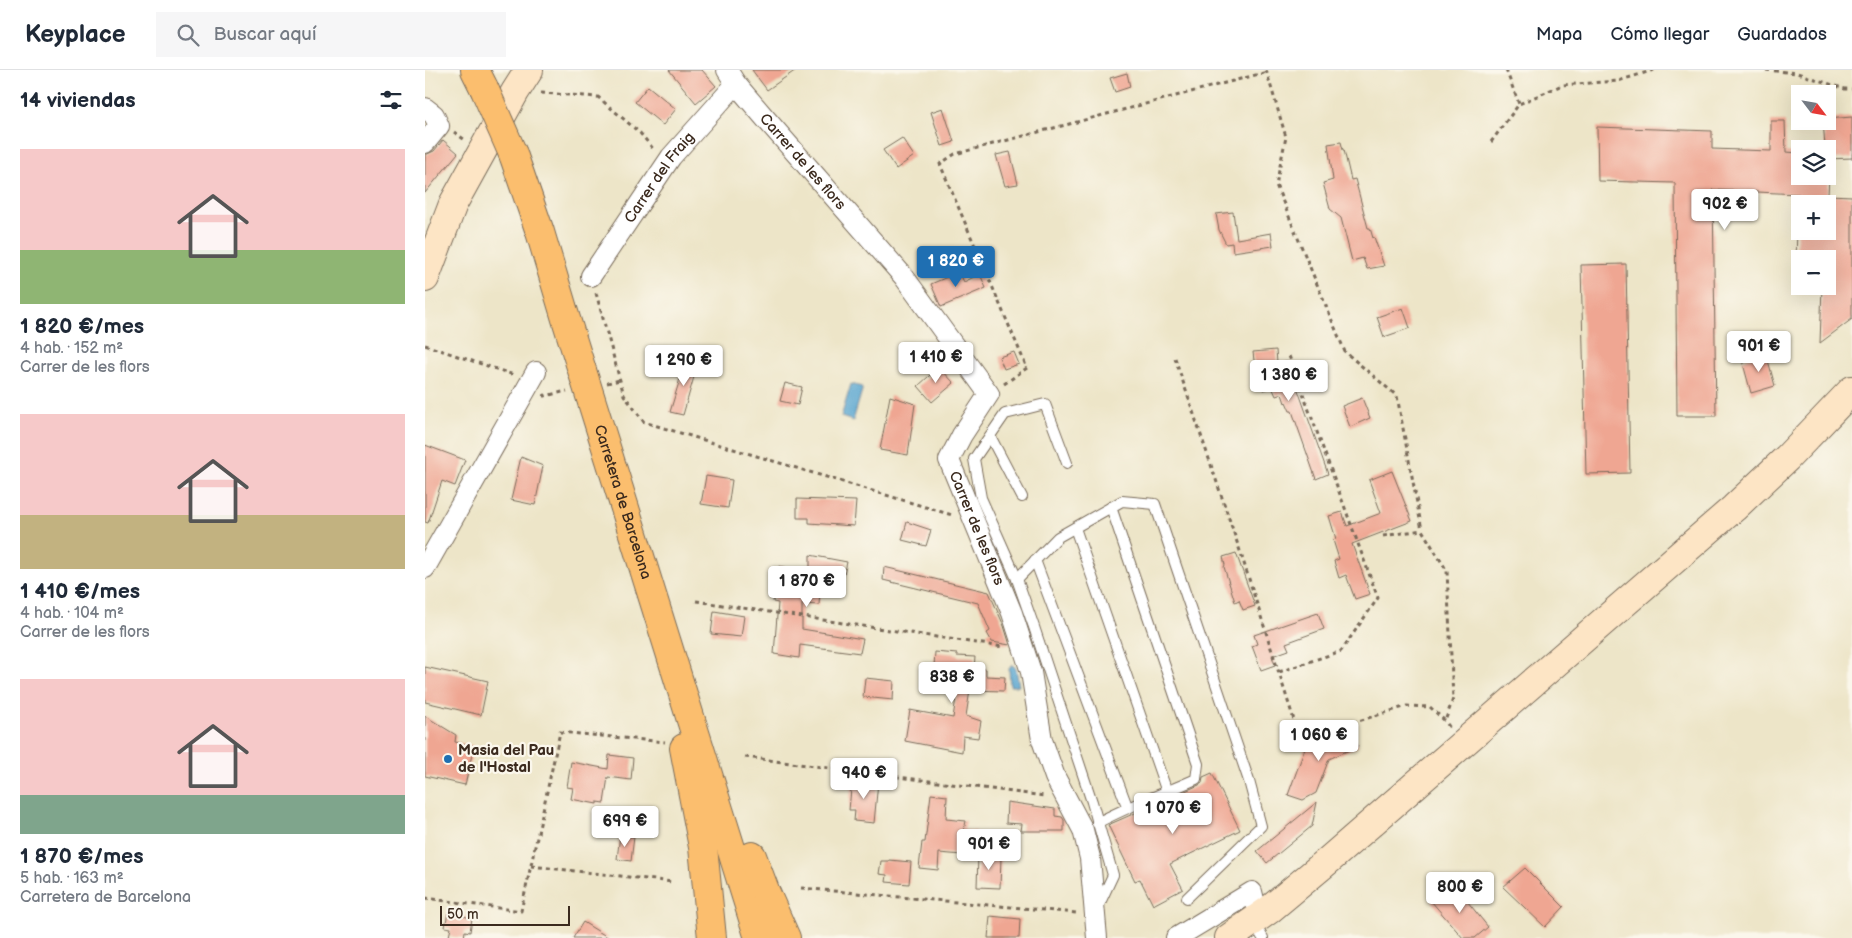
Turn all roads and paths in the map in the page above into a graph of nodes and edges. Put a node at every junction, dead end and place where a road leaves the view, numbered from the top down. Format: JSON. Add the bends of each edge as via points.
{"nodes":[{"id":1,"x":1507,"y":70,"type":"edge"},
{"id":2,"x":1654,"y":70,"type":"edge"},
{"id":3,"x":1767,"y":70,"type":"edge"},
{"id":4,"x":1266,"y":71,"type":"edge"},
{"id":5,"x":731,"y":77,"type":"edge"},
{"id":6,"x":479,"y":79,"type":"edge"},
{"id":7,"x":522,"y":81,"type":"edge"},
{"id":8,"x":1852,"y":89,"type":"edge"},
{"id":9,"x":1519,"y":104,"type":"junction"},
{"id":10,"x":425,"y":108,"type":"edge"},
{"id":11,"x":1491,"y":142,"type":"dead end"},
{"id":12,"x":425,"y":143,"type":"edge"},
{"id":13,"x":666,"y":165,"type":"junction"},
{"id":14,"x":591,"y":276,"type":"joint"},
{"id":15,"x":425,"y":278,"type":"edge"},
{"id":16,"x":425,"y":344,"type":"edge"},
{"id":17,"x":1289,"y":353,"type":"dead end"},
{"id":18,"x":1175,"y":358,"type":"dead end"},
{"id":19,"x":533,"y":377,"type":"joint"},
{"id":20,"x":1852,"y":390,"type":"edge"},
{"id":21,"x":989,"y":394,"type":"junction"},
{"id":22,"x":990,"y":436,"type":"junction"},
{"id":23,"x":1067,"y":463,"type":"dead end"},
{"id":24,"x":1022,"y":497,"type":"dead end"},
{"id":25,"x":1111,"y":507,"type":"junction"},
{"id":26,"x":974,"y":522,"type":"junction"},
{"id":27,"x":1075,"y":528,"type":"junction"},
{"id":28,"x":1422,"y":530,"type":"junction"},
{"id":29,"x":1383,"y":536,"type":"dead end"},
{"id":30,"x":1035,"y":560,"type":"junction"},
{"id":31,"x":425,"y":568,"type":"edge"},
{"id":32,"x":1017,"y":579,"type":"junction"},
{"id":33,"x":696,"y":601,"type":"dead end"},
{"id":34,"x":662,"y":626,"type":"junction"},
{"id":35,"x":1024,"y":650,"type":"junction"},
{"id":36,"x":1279,"y":672,"type":"junction"},
{"id":37,"x":1445,"y":720,"type":"junction"},
{"id":38,"x":673,"y":743,"type":"dead end"},
{"id":39,"x":1462,"y":745,"type":"junction"},
{"id":40,"x":745,"y":757,"type":"dead end"},
{"id":41,"x":1167,"y":792,"type":"junction"},
{"id":42,"x":1067,"y":799,"type":"junction"},
{"id":43,"x":1127,"y":806,"type":"junction"},
{"id":44,"x":1097,"y":823,"type":"junction"},
{"id":45,"x":531,"y":866,"type":"junction"},
{"id":46,"x":673,"y":882,"type":"dead end"},
{"id":47,"x":801,"y":888,"type":"dead end"},
{"id":48,"x":425,"y":898,"type":"edge"},
{"id":49,"x":1187,"y":898,"type":"dead end"},
{"id":50,"x":1095,"y":914,"type":"junction"},
{"id":51,"x":1259,"y":925,"type":"edge"},
{"id":52,"x":712,"y":938,"type":"edge"},
{"id":53,"x":759,"y":938,"type":"edge"},
{"id":54,"x":786,"y":938,"type":"edge"},
{"id":55,"x":1097,"y":938,"type":"edge"},
{"id":56,"x":1176,"y":938,"type":"edge"},
{"id":57,"x":1229,"y":938,"type":"edge"}],
"edges":[{"from":1,"to":9,"type":"path"},
{"from":2,"to":9,"type":"path","via":[[1619,81],[1562,85]]},
{"from":3,"to":8,"type":"path","via":[[1797,73]]},
{"from":4,"to":21,"type":"path","via":[[955,154],[940,164],[1027,368]]},
{"from":4,"to":28,"type":"path","via":[[1286,137],[1276,185],[1345,352],[1397,396]]},
{"from":5,"to":13,"type":"street","name":"Carrer del Fraig"},
{"from":5,"to":21,"type":"street","name":"Carrer de les flors","via":[[904,277]]},
{"from":6,"to":34,"type":"highway","name":"Carretera de Barcelona","bridge":true,"via":[[513,154],[541,232],[565,319]]},
{"from":7,"to":13,"type":"path","via":[[598,97],[640,133]]},
{"from":7,"to":15,"type":"street","via":[[453,204]]},
{"from":9,"to":11,"type":"path"},
{"from":10,"to":12,"type":"street","via":[[434,115],[439,126]]},
{"from":13,"to":14,"type":"street","name":"Carrer del Fraig"},
{"from":14,"to":26,"type":"path","via":[[624,395],[644,422]]},
{"from":16,"to":19,"type":"path"},
{"from":17,"to":36,"type":"path","via":[[1378,598],[1341,651]]},
{"from":18,"to":36,"type":"path"},
{"from":19,"to":31,"type":"street"},
{"from":20,"to":39,"type":"street","via":[[1734,508]]},
{"from":21,"to":26,"type":"street","name":"Carrer de les flors","via":[[949,460]]},
{"from":22,"to":23,"type":"lane","via":[[1005,414],[1045,404]]},
{"from":22,"to":24,"type":"lane"},
{"from":22,"to":32,"type":"lane","via":[[975,459],[981,498]]},
{"from":25,"to":27,"type":"lane"},
{"from":25,"to":41,"type":"lane","via":[[1198,764],[1196,779]]},
{"from":25,"to":49,"type":"lane","via":[[1122,501],[1155,504],[1249,780],[1261,826]]},
{"from":26,"to":35,"type":"street","name":"Carrer de les flors"},
{"from":27,"to":30,"type":"lane","via":[[1058,537]]},
{"from":27,"to":41,"type":"lane"},
{"from":28,"to":29,"type":"path"},
{"from":28,"to":37,"type":"path","via":[[1447,571],[1453,699]]},
{"from":30,"to":32,"type":"lane"},
{"from":30,"to":43,"type":"lane"},
{"from":32,"to":44,"type":"lane"},
{"from":33,"to":35,"type":"path"},
{"from":34,"to":52,"type":"highway","via":[[703,848]]},
{"from":34,"to":53,"type":"highway","name":"Carretera de Barcelona"},
{"from":34,"to":54,"type":"highway","via":[[765,893]]},
{"from":35,"to":42,"type":"street","name":"Carrer de les flors","via":[[1031,672],[1042,740]]},
{"from":36,"to":37,"type":"path","via":[[1300,739],[1407,706],[1430,708]]},
{"from":37,"to":39,"type":"path"},
{"from":38,"to":45,"type":"path","via":[[560,732]]},
{"from":39,"to":51,"type":"street"},
{"from":40,"to":42,"type":"path"},
{"from":41,"to":43,"type":"lane"},
{"from":42,"to":50,"type":"street","name":"Carrer de les flors","via":[[1083,830],[1090,858]]},
{"from":43,"to":44,"type":"lane"},
{"from":44,"to":50,"type":"lane","via":[[1113,875]]},
{"from":45,"to":46,"type":"path"},
{"from":45,"to":48,"type":"path","via":[[521,911]]},
{"from":47,"to":50,"type":"path"},
{"from":50,"to":55,"type":"street","name":"Carrer de les flors"},
{"from":51,"to":56,"type":"street","via":[[1252,892]]},
{"from":51,"to":57,"type":"street"}]}
